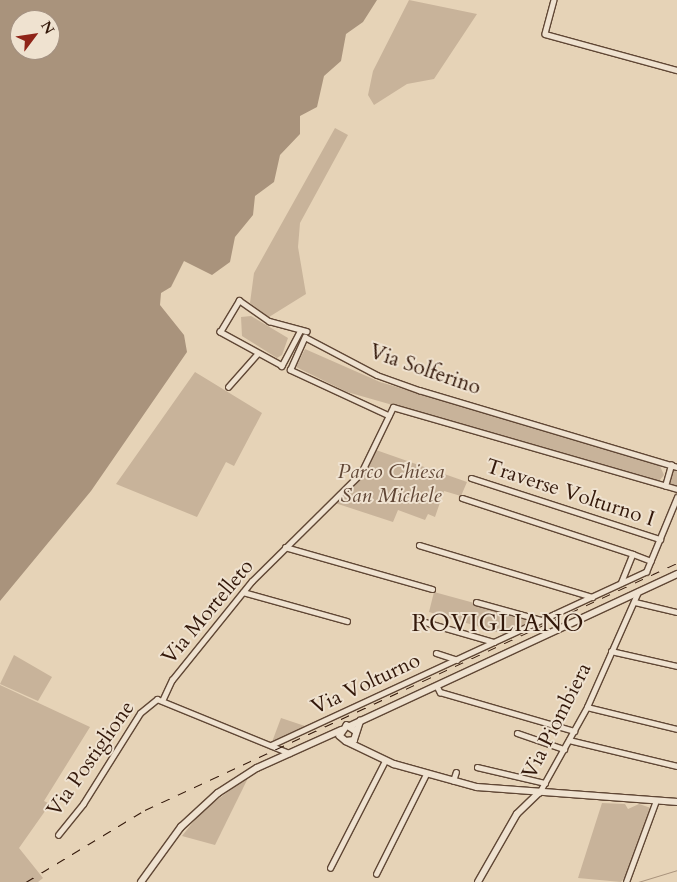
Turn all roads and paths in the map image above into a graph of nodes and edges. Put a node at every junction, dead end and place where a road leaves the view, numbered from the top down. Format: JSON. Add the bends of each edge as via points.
{"nodes":[{"id":1,"x":554,"y":0,"type":"edge"},
{"id":2,"x":677,"y":70,"type":"edge"},
{"id":3,"x":301,"y":330,"type":"junction"},
{"id":4,"x":308,"y":331,"type":"dead end"},
{"id":5,"x":258,"y":353,"type":"junction"},
{"id":6,"x":228,"y":388,"type":"dead end"},
{"id":7,"x":393,"y":407,"type":"joint"},
{"id":8,"x":388,"y":416,"type":"junction"},
{"id":9,"x":671,"y":465,"type":"junction"},
{"id":10,"x":677,"y":467,"type":"edge"},
{"id":11,"x":471,"y":478,"type":"dead end"},
{"id":12,"x":665,"y":486,"type":"junction"},
{"id":13,"x":677,"y":489,"type":"edge"},
{"id":14,"x":677,"y":497,"type":"edge"},
{"id":15,"x":462,"y":498,"type":"dead end"},
{"id":16,"x":660,"y":539,"type":"junction"},
{"id":17,"x":419,"y":545,"type":"dead end"},
{"id":18,"x":285,"y":547,"type":"junction"},
{"id":19,"x":633,"y":554,"type":"junction"},
{"id":20,"x":651,"y":561,"type":"junction"},
{"id":21,"x":677,"y":574,"type":"edge"},
{"id":22,"x":622,"y":583,"type":"junction"},
{"id":23,"x":432,"y":589,"type":"dead end"},
{"id":24,"x":243,"y":592,"type":"junction"},
{"id":25,"x":638,"y":592,"type":"junction"},
{"id":26,"x":592,"y":597,"type":"junction"},
{"id":27,"x":476,"y":602,"type":"dead end"},
{"id":28,"x":635,"y":602,"type":"junction"},
{"id":29,"x":677,"y":612,"type":"edge"},
{"id":30,"x":418,"y":620,"type":"dead end"},
{"id":31,"x":542,"y":620,"type":"junction"},
{"id":32,"x":347,"y":621,"type":"dead end"},
{"id":33,"x":494,"y":642,"type":"junction"},
{"id":34,"x":611,"y":651,"type":"junction"},
{"id":35,"x":436,"y":654,"type":"dead end"},
{"id":36,"x":457,"y":660,"type":"junction"},
{"id":37,"x":677,"y":666,"type":"edge"},
{"id":38,"x":437,"y":686,"type":"junction"},
{"id":39,"x":162,"y":701,"type":"junction"},
{"id":40,"x":587,"y":707,"type":"junction"},
{"id":41,"x":360,"y":721,"type":"junction"},
{"id":42,"x":350,"y":726,"type":"junction"},
{"id":43,"x":677,"y":729,"type":"edge"},
{"id":44,"x":341,"y":730,"type":"junction"},
{"id":45,"x":574,"y":732,"type":"junction"},
{"id":46,"x":517,"y":733,"type":"dead end"},
{"id":47,"x":356,"y":734,"type":"junction"},
{"id":48,"x":329,"y":736,"type":"junction"},
{"id":49,"x":341,"y":738,"type":"junction"},
{"id":50,"x":569,"y":740,"type":"junction"},
{"id":51,"x":348,"y":742,"type":"junction"},
{"id":52,"x":271,"y":745,"type":"junction"},
{"id":53,"x":359,"y":748,"type":"junction"},
{"id":54,"x":564,"y":749,"type":"junction"},
{"id":55,"x":289,"y":753,"type":"junction"},
{"id":56,"x":385,"y":761,"type":"junction"},
{"id":57,"x":677,"y":766,"type":"edge"},
{"id":58,"x":477,"y":767,"type":"dead end"},
{"id":59,"x":456,"y":772,"type":"dead end"},
{"id":60,"x":426,"y":774,"type":"junction"},
{"id":61,"x":453,"y":781,"type":"junction"},
{"id":62,"x":545,"y":783,"type":"junction"},
{"id":63,"x":538,"y":794,"type":"junction"},
{"id":64,"x":677,"y":802,"type":"edge"},
{"id":65,"x":655,"y":803,"type":"junction"},
{"id":66,"x":58,"y":835,"type":"dead end"},
{"id":67,"x":330,"y":868,"type":"dead end"},
{"id":68,"x":376,"y":874,"type":"dead end"},
{"id":69,"x":141,"y":882,"type":"edge"},
{"id":70,"x":478,"y":882,"type":"edge"},
{"id":71,"x":626,"y":882,"type":"edge"}],
"edges":[{"from":1,"to":2,"type":"street","via":[[545,34]]},
{"from":3,"to":4,"type":"street"},
{"from":3,"to":5,"type":"street","via":[[282,366]]},
{"from":3,"to":5,"type":"street","via":[[269,321],[239,300],[220,332]]},
{"from":5,"to":6,"type":"street"},
{"from":7,"to":8,"type":"street","name":"Via Mortelleto"},
{"from":7,"to":12,"type":"street","name":"Via Solferino"},
{"from":8,"to":9,"type":"street","name":"Via Solferino","via":[[290,370],[305,337],[377,375],[410,387]]},
{"from":8,"to":18,"type":"street","name":"Via Mortelleto","via":[[361,473]]},
{"from":9,"to":10,"type":"street","name":"Via Solferino"},
{"from":9,"to":12,"type":"street"},
{"from":11,"to":16,"type":"street","name":"Traverse Volturno I"},
{"from":12,"to":13,"type":"street","name":"Via Solferino"},
{"from":14,"to":16,"type":"street","name":"Via Volturno"},
{"from":15,"to":19,"type":"street"},
{"from":16,"to":20,"type":"street","name":"Via Volturno"},
{"from":17,"to":26,"type":"street"},
{"from":18,"to":23,"type":"street"},
{"from":18,"to":24,"type":"street","name":"Via Mortelleto"},
{"from":19,"to":20,"type":"street"},
{"from":19,"to":22,"type":"street"},
{"from":20,"to":22,"type":"street","name":"Via Volturno","via":[[646,572]]},
{"from":21,"to":25,"type":"street"},
{"from":22,"to":26,"type":"street","name":"Via Volturno"},
{"from":24,"to":32,"type":"street"},
{"from":24,"to":39,"type":"street","name":"Via Mortelleto","via":[[172,680]]},
{"from":25,"to":28,"type":"street","name":"Via Piombiera"},
{"from":25,"to":38,"type":"street"},
{"from":26,"to":31,"type":"street","name":"Via Volturno"},
{"from":27,"to":31,"type":"street"},
{"from":28,"to":29,"type":"street"},
{"from":28,"to":34,"type":"street","name":"Via Piombiera"},
{"from":30,"to":33,"type":"street"},
{"from":31,"to":33,"type":"street","name":"Via Volturno"},
{"from":33,"to":36,"type":"street","name":"Via Volturno"},
{"from":34,"to":37,"type":"street"},
{"from":34,"to":40,"type":"street","name":"Via Piombiera"},
{"from":35,"to":36,"type":"street"},
{"from":36,"to":52,"type":"street","name":"Via Volturno"},
{"from":38,"to":41,"type":"street"},
{"from":38,"to":45,"type":"street","via":[[440,692]]},
{"from":39,"to":52,"type":"street","name":"Via Postiglione"},
{"from":39,"to":66,"type":"street","name":"Via Postiglione","via":[[154,700],[140,713],[83,804]]},
{"from":40,"to":43,"type":"street"},
{"from":40,"to":45,"type":"street","name":"Via Piombiera"},
{"from":41,"to":42,"type":"street"},
{"from":41,"to":47,"type":"street"},
{"from":42,"to":44,"type":"street"},
{"from":42,"to":47,"type":"street"},
{"from":44,"to":48,"type":"street"},
{"from":44,"to":49,"type":"street"},
{"from":45,"to":50,"type":"street","name":"Via Piombiera"},
{"from":46,"to":54,"type":"street"},
{"from":47,"to":51,"type":"street"},
{"from":47,"to":53,"type":"street"},
{"from":48,"to":49,"type":"street"},
{"from":48,"to":55,"type":"street"},
{"from":49,"to":51,"type":"street"},
{"from":50,"to":54,"type":"street","name":"Via Piombiera"},
{"from":50,"to":57,"type":"street"},
{"from":51,"to":53,"type":"street"},
{"from":52,"to":55,"type":"street","name":"Via Postiglione"},
{"from":53,"to":56,"type":"street"},
{"from":54,"to":62,"type":"street","name":"Via Piombiera"},
{"from":55,"to":69,"type":"street","via":[[238,778],[210,799],[175,834]]},
{"from":56,"to":60,"type":"street"},
{"from":56,"to":67,"type":"street"},
{"from":58,"to":62,"type":"street"},
{"from":59,"to":61,"type":"street"},
{"from":60,"to":61,"type":"street"},
{"from":60,"to":68,"type":"street"},
{"from":61,"to":63,"type":"street"},
{"from":62,"to":63,"type":"street","name":"Via Piombiera"},
{"from":63,"to":65,"type":"street"},
{"from":63,"to":70,"type":"street","name":"Via Piombiera","via":[[517,814]]},
{"from":64,"to":65,"type":"street"},
{"from":65,"to":71,"type":"street"}]}
